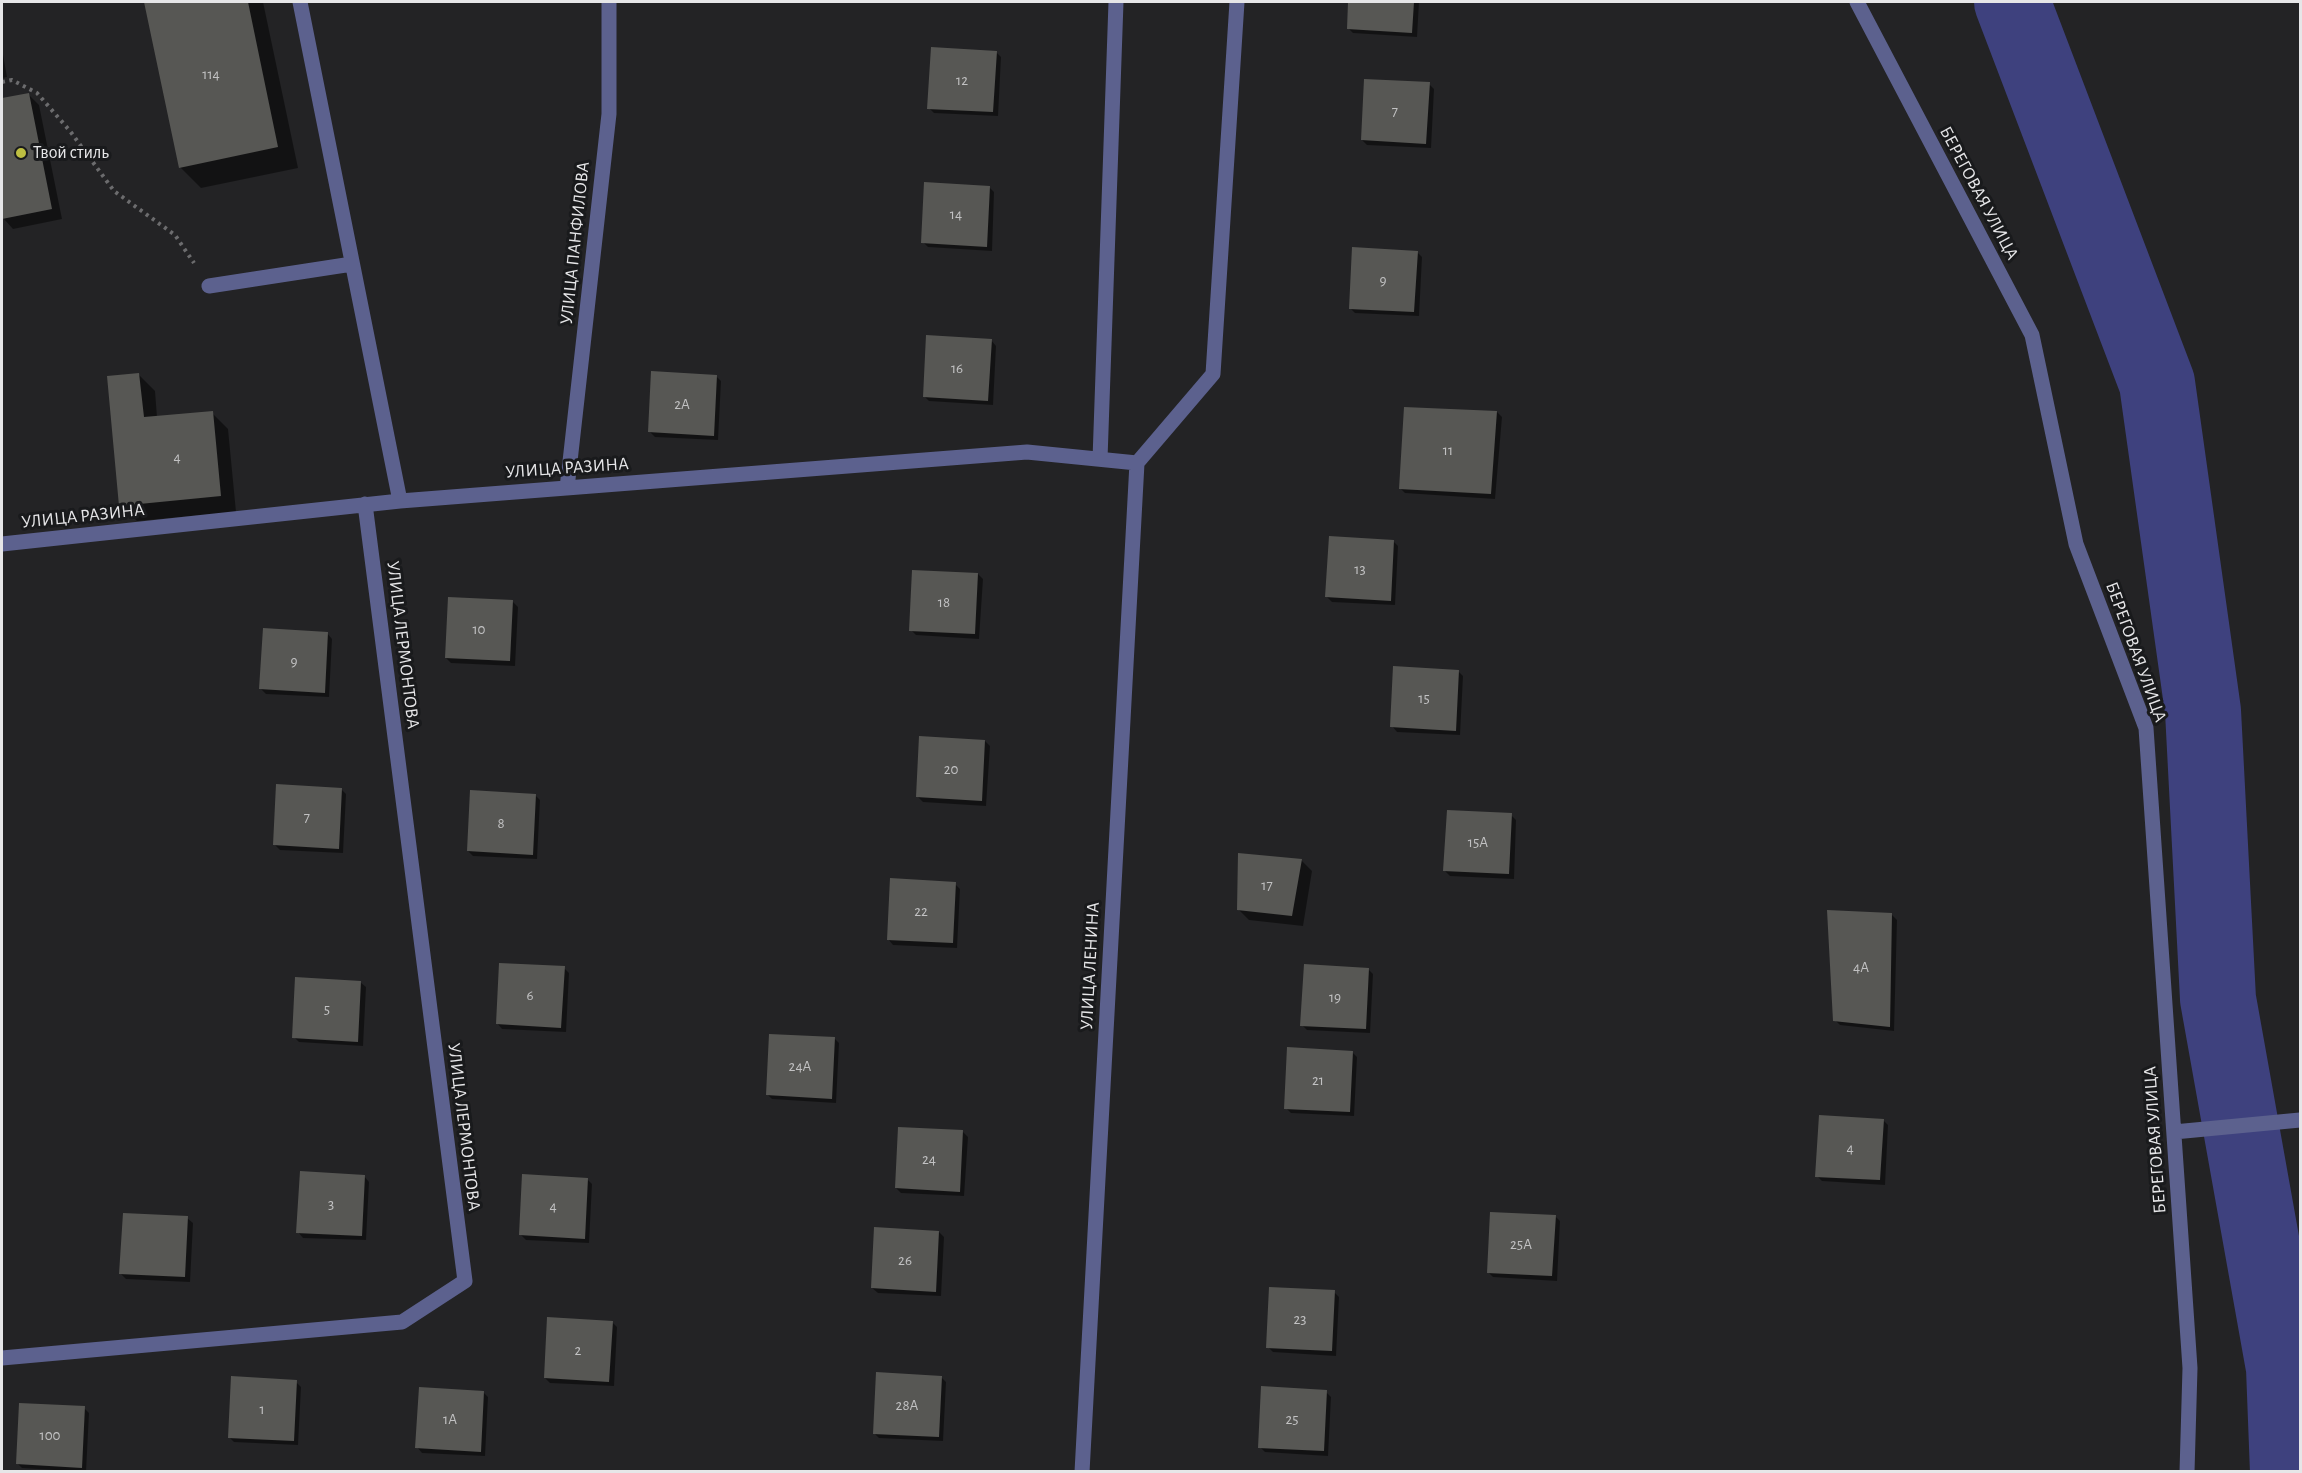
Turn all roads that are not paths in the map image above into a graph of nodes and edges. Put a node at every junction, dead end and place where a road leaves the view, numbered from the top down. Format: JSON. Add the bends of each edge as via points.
{"nodes":[{"id":1,"x":300,"y":2,"type":"edge"},
{"id":2,"x":609,"y":2,"type":"edge"},
{"id":3,"x":1116,"y":2,"type":"edge"},
{"id":4,"x":1238,"y":2,"type":"edge"},
{"id":5,"x":1857,"y":2,"type":"edge"},
{"id":6,"x":352,"y":264,"type":"junction"},
{"id":7,"x":209,"y":286,"type":"road end"},
{"id":8,"x":1100,"y":459,"type":"junction"},
{"id":9,"x":1137,"y":463,"type":"junction"},
{"id":10,"x":567,"y":488,"type":"junction"},
{"id":11,"x":400,"y":501,"type":"junction"},
{"id":12,"x":365,"y":504,"type":"junction"},
{"id":13,"x":2,"y":544,"type":"edge"},
{"id":14,"x":2294,"y":1120,"type":"edge"},
{"id":15,"x":2174,"y":1132,"type":"junction"},
{"id":16,"x":2,"y":1358,"type":"edge"},
{"id":17,"x":1082,"y":1472,"type":"edge"},
{"id":18,"x":2187,"y":1472,"type":"edge"}],
"edges":[{"from":1,"to":6,"type":"street"},
{"from":2,"to":10,"type":"street","name":"УЛИЦА ПАНФИЛОВА","via":[[609,114]]},
{"from":3,"to":8,"type":"street"},
{"from":4,"to":9,"type":"street","via":[[1214,374]]},
{"from":5,"to":15,"type":"street","name":"БЕРЕГОВАЯ УЛИЦА","via":[[2032,335],[2076,544],[2146,728]]},
{"from":6,"to":7,"type":"street"},
{"from":6,"to":11,"type":"street"},
{"from":8,"to":9,"type":"street","name":"УЛИЦА РАЗИНА"},
{"from":8,"to":10,"type":"street","name":"УЛИЦА РАЗИНА","via":[[1027,452]]},
{"from":9,"to":17,"type":"street","name":"УЛИЦА ЛЕНИНА"},
{"from":10,"to":11,"type":"street","name":"УЛИЦА РАЗИНА"},
{"from":11,"to":12,"type":"street","name":"УЛИЦА РАЗИНА"},
{"from":12,"to":13,"type":"street","name":"УЛИЦА РАЗИНА"},
{"from":12,"to":16,"type":"street","name":"УЛИЦА ЛЕРМОНТОВА","via":[[465,1281],[402,1322]]},
{"from":14,"to":15,"type":"street"},
{"from":15,"to":18,"type":"street","name":"БЕРЕГОВАЯ УЛИЦА","via":[[2190,1368]]}]}
